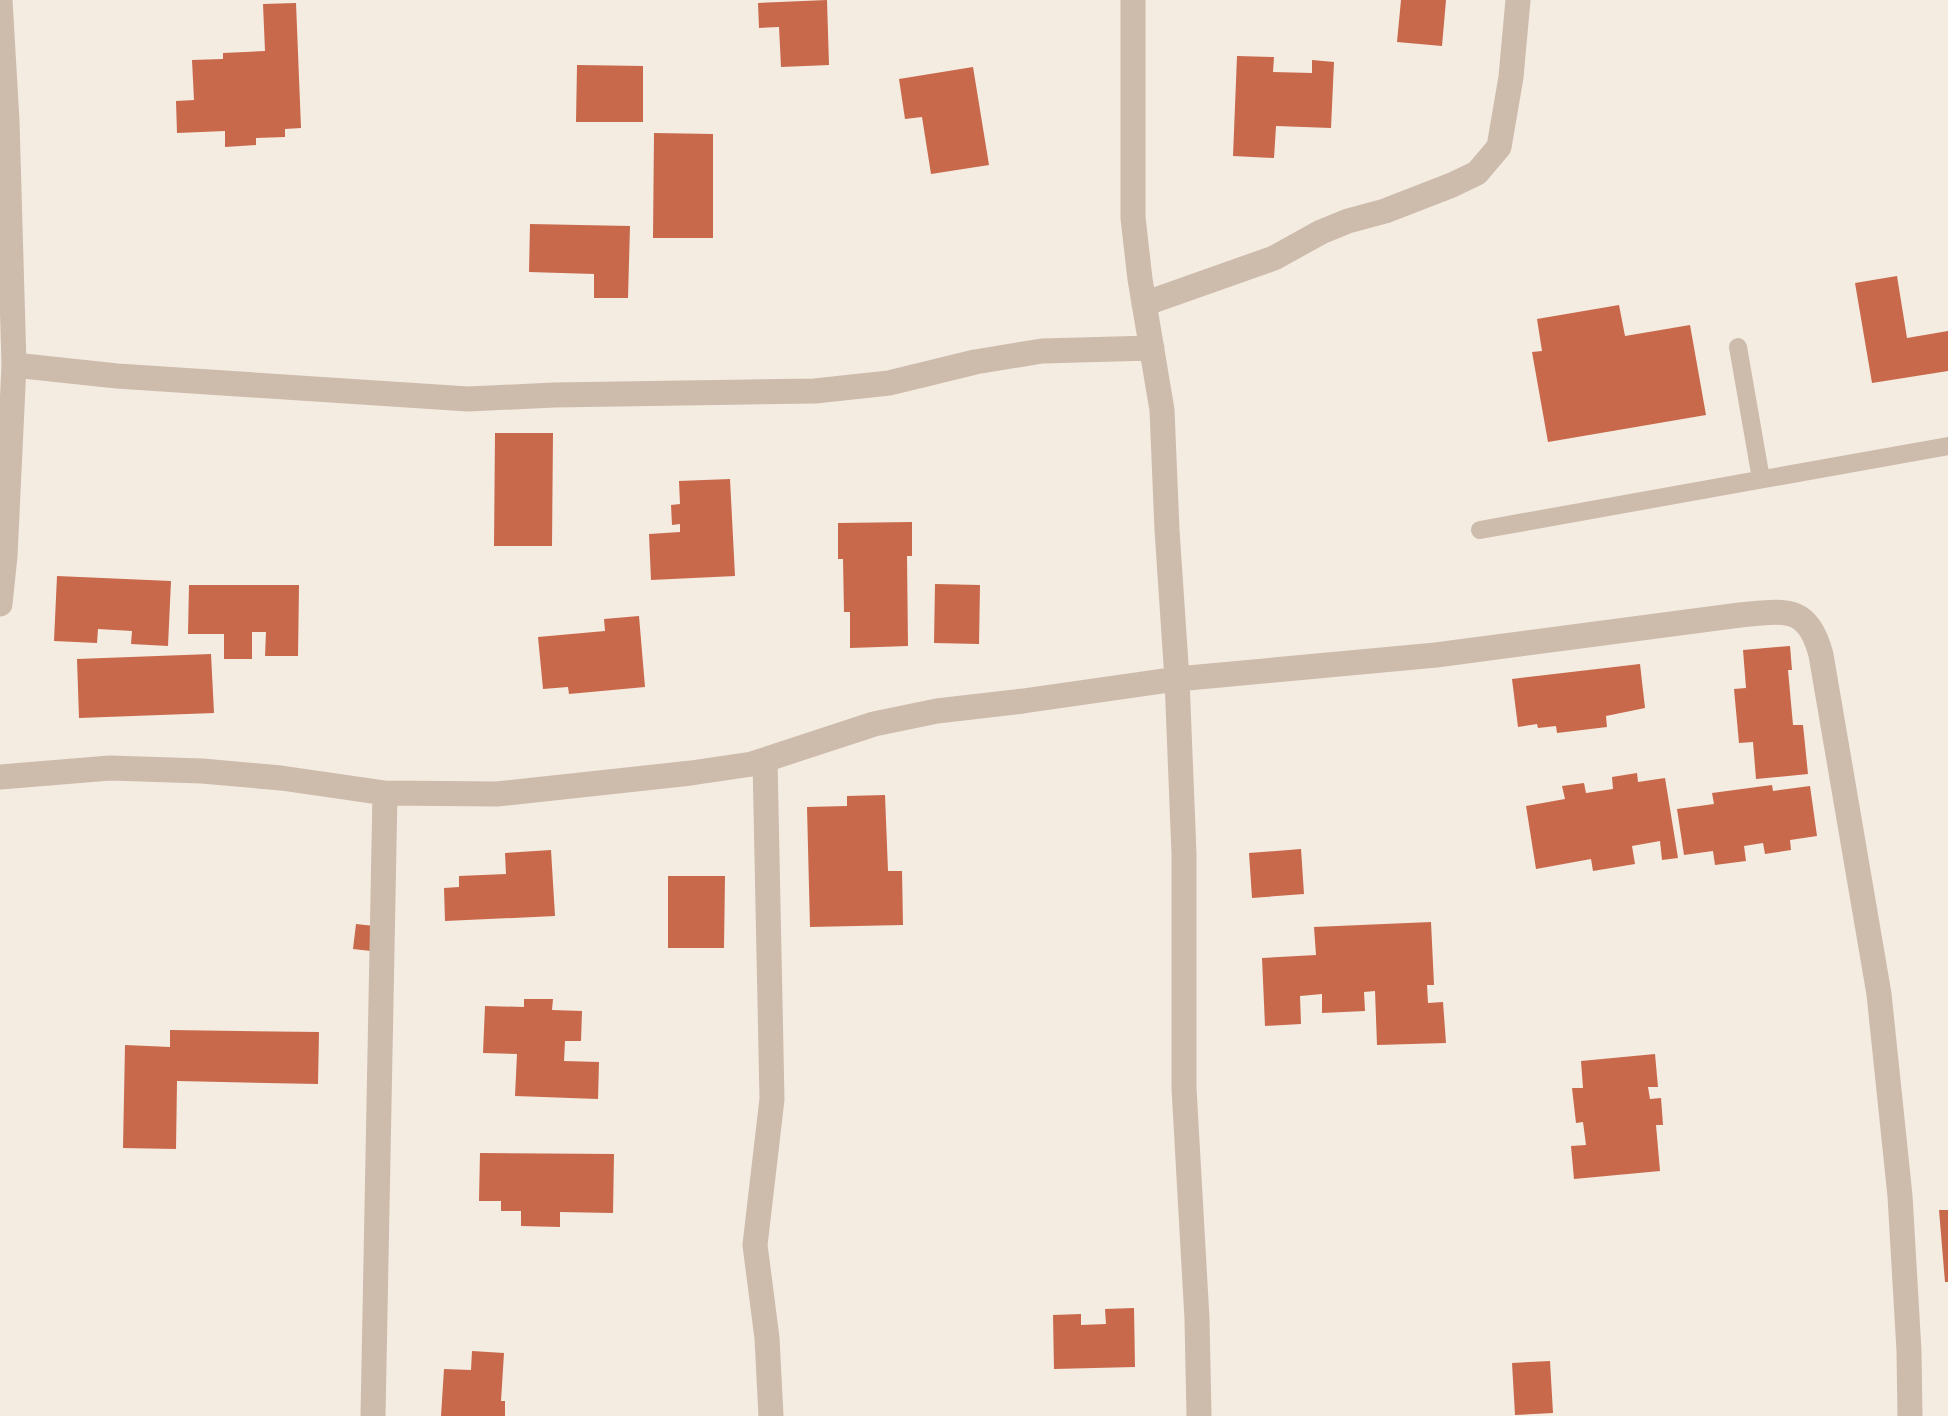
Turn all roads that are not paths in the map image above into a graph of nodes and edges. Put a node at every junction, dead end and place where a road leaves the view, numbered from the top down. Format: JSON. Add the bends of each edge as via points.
{"nodes":[{"id":1,"x":0,"y":0,"type":"edge"},
{"id":2,"x":1133,"y":0,"type":"edge"},
{"id":3,"x":1518,"y":0,"type":"edge"},
{"id":4,"x":1144,"y":304,"type":"junction"},
{"id":5,"x":1738,"y":346,"type":"dead end"},
{"id":6,"x":1152,"y":348,"type":"junction"},
{"id":7,"x":14,"y":365,"type":"junction"},
{"id":8,"x":1948,"y":446,"type":"edge"},
{"id":9,"x":1761,"y":479,"type":"junction"},
{"id":10,"x":1480,"y":530,"type":"dead end"},
{"id":11,"x":0,"y":604,"type":"edge"},
{"id":12,"x":1177,"y":679,"type":"junction"},
{"id":13,"x":765,"y":760,"type":"junction"},
{"id":14,"x":0,"y":777,"type":"edge"},
{"id":15,"x":385,"y":793,"type":"junction"},
{"id":16,"x":373,"y":1416,"type":"edge"},
{"id":17,"x":771,"y":1416,"type":"edge"},
{"id":18,"x":1199,"y":1416,"type":"edge"},
{"id":19,"x":1910,"y":1416,"type":"edge"}],
"edges":[{"from":1,"to":7,"type":"street"},
{"from":2,"to":4,"type":"street","via":[[1133,218]]},
{"from":3,"to":4,"type":"street","via":[[1499,146],[1477,173]]},
{"from":4,"to":6,"type":"street"},
{"from":5,"to":9,"type":"lane"},
{"from":6,"to":7,"type":"street","via":[[1042,350],[889,384],[816,391],[468,399]]},
{"from":6,"to":12,"type":"street","via":[[1162,410]]},
{"from":7,"to":11,"type":"street"},
{"from":8,"to":9,"type":"lane"},
{"from":9,"to":10,"type":"lane"},
{"from":12,"to":13,"type":"street","via":[[936,711]]},
{"from":12,"to":18,"type":"street","via":[[1184,1088]]},
{"from":12,"to":19,"type":"street","via":[[1436,656],[1754,613],[1802,616],[1821,655],[1879,994],[1900,1196]]},
{"from":13,"to":15,"type":"street","via":[[497,794]]},
{"from":13,"to":17,"type":"street","via":[[772,1099],[756,1246]]},
{"from":14,"to":15,"type":"street","via":[[110,768],[202,770]]},
{"from":15,"to":16,"type":"street"}]}
